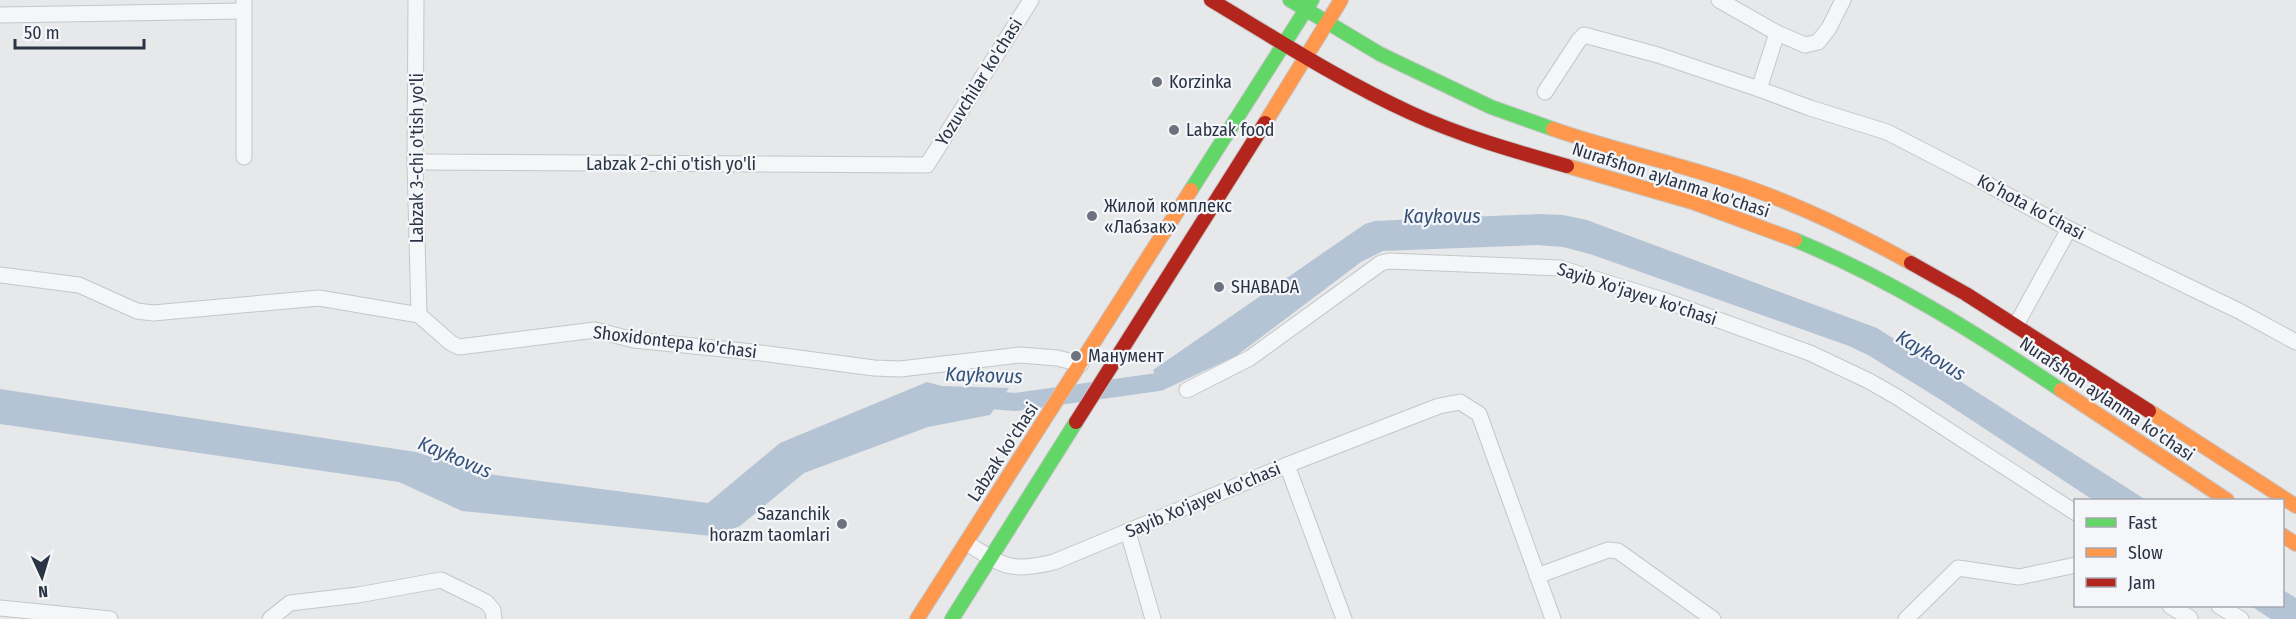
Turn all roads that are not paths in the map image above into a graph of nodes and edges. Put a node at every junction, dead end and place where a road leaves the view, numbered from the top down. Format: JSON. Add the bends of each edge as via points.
{"nodes":[{"id":1,"x":416,"y":0,"type":"edge"},
{"id":2,"x":1031,"y":0,"type":"edge"},
{"id":3,"x":1211,"y":0,"type":"edge"},
{"id":4,"x":1290,"y":0,"type":"edge"},
{"id":5,"x":1341,"y":0,"type":"edge"},
{"id":6,"x":1719,"y":0,"type":"edge"},
{"id":7,"x":1843,"y":0,"type":"edge"},
{"id":8,"x":244,"y":5,"type":"edge"},
{"id":9,"x":1309,"y":5,"type":"edge"},
{"id":10,"x":0,"y":15,"type":"edge"},
{"id":11,"x":1328,"y":22,"type":"junction"},
{"id":12,"x":1778,"y":33,"type":"junction"},
{"id":13,"x":1285,"y":44,"type":"junction"},
{"id":14,"x":1307,"y":57,"type":"junction"},
{"id":15,"x":1759,"y":89,"type":"junction"},
{"id":16,"x":1545,"y":92,"type":"dead end"},
{"id":17,"x":1595,"y":141,"type":"junction"},
{"id":18,"x":244,"y":157,"type":"dead end"},
{"id":19,"x":415,"y":162,"type":"junction"},
{"id":20,"x":927,"y":165,"type":"joint"},
{"id":21,"x":1587,"y":172,"type":"junction"},
{"id":22,"x":2069,"y":229,"type":"junction"},
{"id":23,"x":0,"y":275,"type":"edge"},
{"id":24,"x":419,"y":315,"type":"junction"},
{"id":25,"x":2016,"y":325,"type":"junction"},
{"id":26,"x":2296,"y":342,"type":"edge"},
{"id":27,"x":1081,"y":364,"type":"junction"},
{"id":28,"x":1187,"y":390,"type":"dead end"},
{"id":29,"x":1287,"y":465,"type":"junction"},
{"id":30,"x":2224,"y":499,"type":"edge"},
{"id":31,"x":2296,"y":506,"type":"edge"},
{"id":32,"x":2074,"y":512,"type":"edge"},
{"id":33,"x":1128,"y":532,"type":"junction"},
{"id":34,"x":967,"y":543,"type":"junction"},
{"id":35,"x":991,"y":558,"type":"junction"},
{"id":36,"x":2074,"y":565,"type":"edge"},
{"id":37,"x":1537,"y":576,"type":"junction"},
{"id":38,"x":2172,"y":607,"type":"edge"},
{"id":39,"x":2221,"y":607,"type":"edge"},
{"id":40,"x":0,"y":608,"type":"edge"},
{"id":41,"x":955,"y":618,"type":"edge"},
{"id":42,"x":2190,"y":618,"type":"edge"},
{"id":43,"x":110,"y":619,"type":"edge"},
{"id":44,"x":270,"y":619,"type":"edge"},
{"id":45,"x":494,"y":619,"type":"edge"},
{"id":46,"x":917,"y":619,"type":"edge"},
{"id":47,"x":1153,"y":619,"type":"edge"},
{"id":48,"x":1344,"y":619,"type":"edge"},
{"id":49,"x":1553,"y":619,"type":"edge"},
{"id":50,"x":1713,"y":619,"type":"edge"},
{"id":51,"x":1906,"y":619,"type":"edge"},
{"id":52,"x":2241,"y":619,"type":"edge"}],
"edges":[{"from":1,"to":19,"type":"street","name":"Labzak 3-chi o'tish yo'li"},
{"from":2,"to":20,"type":"street","name":"Yozuvchilar ko'chasi"},
{"from":3,"to":13,"type":"main road","name":"Nurafshon aylanma ko'chasi"},
{"from":4,"to":9,"type":"main road","name":"Nurafshon aylanma ko'chasi"},
{"from":5,"to":11,"type":"main road"},
{"from":6,"to":12,"type":"street"},
{"from":7,"to":12,"type":"street","via":[[1818,42],[1805,45]]},
{"from":8,"to":10,"type":"street"},
{"from":8,"to":18,"type":"street"},
{"from":9,"to":11,"type":"main road","name":"Nurafshon aylanma ko'chasi"},
{"from":9,"to":13,"type":"main road","name":"Labzak ko'chasi"},
{"from":11,"to":14,"type":"main road"},
{"from":11,"to":17,"type":"main road","name":"Nurafshon aylanma ko'chasi","via":[[1380,54],[1463,94],[1518,117]]},
{"from":12,"to":15,"type":"street"},
{"from":13,"to":14,"type":"main road","name":"Nurafshon aylanma ko'chasi"},
{"from":13,"to":27,"type":"main road","name":"Labzak ko'chasi"},
{"from":14,"to":21,"type":"main road","name":"Nurafshon aylanma ko'chasi","via":[[1361,90],[1417,116],[1483,141]]},
{"from":14,"to":35,"type":"main road"},
{"from":15,"to":16,"type":"street","name":"Koʻhota koʻchasi","via":[[1584,35]]},
{"from":15,"to":22,"type":"street","name":"Koʻhota koʻchasi","via":[[1887,132]]},
{"from":17,"to":21,"type":"main road","via":[[1582,155]]},
{"from":17,"to":25,"type":"main road","name":"Nurafshon aylanma ko'chasi","via":[[1700,170],[1802,209],[1918,266]]},
{"from":19,"to":20,"type":"street","name":"Labzak 2-chi o'tish yo'li"},
{"from":19,"to":24,"type":"street","name":"Labzak 3-chi o'tish yo'li"},
{"from":21,"to":30,"type":"main road","name":"Nurafshon aylanma ko'chasi","via":[[1750,222],[1868,273],[1986,340]]},
{"from":22,"to":25,"type":"street"},
{"from":22,"to":26,"type":"street","name":"Koʻhota koʻchasi"},
{"from":23,"to":24,"type":"street","via":[[79,285],[137,311],[153,313],[319,298]]},
{"from":24,"to":27,"type":"street","name":"Shoxidontepa ko'chasi","via":[[459,347],[595,330],[634,340],[874,368],[900,369],[1020,355]]},
{"from":25,"to":31,"type":"main road","name":"Nurafshon aylanma ko'chasi"},
{"from":27,"to":34,"type":"main road","name":"Labzak ko'chasi"},
{"from":28,"to":32,"type":"street","name":"Sayib Xo'jayev ko'chasi","via":[[1250,358],[1381,262],[1550,266],[1810,353],[1897,397]]},
{"from":29,"to":33,"type":"street","name":"Sayib Xo'jayev ko'chasi"},
{"from":29,"to":37,"type":"street","name":"Sayib Xo'jayev ko'chasi","via":[[1439,406],[1460,402],[1479,414]]},
{"from":29,"to":48,"type":"street"},
{"from":33,"to":35,"type":"street","name":"Sayib Xo'jayev ko'chasi","via":[[1030,568],[1004,566]]},
{"from":33,"to":47,"type":"street"},
{"from":34,"to":35,"type":"street","name":"Sayib Xo'jayev ko'chasi"},
{"from":34,"to":46,"type":"main road","name":"Labzak ko'chasi"},
{"from":35,"to":41,"type":"main road"},
{"from":36,"to":51,"type":"street","via":[[2019,577],[1958,568]]},
{"from":37,"to":49,"type":"street"},
{"from":37,"to":50,"type":"street","via":[[1608,550],[1618,550]]},
{"from":38,"to":42,"type":"street"},
{"from":39,"to":52,"type":"street"},
{"from":40,"to":43,"type":"street"},
{"from":44,"to":45,"type":"street","via":[[290,603],[441,580],[486,602]]}]}
